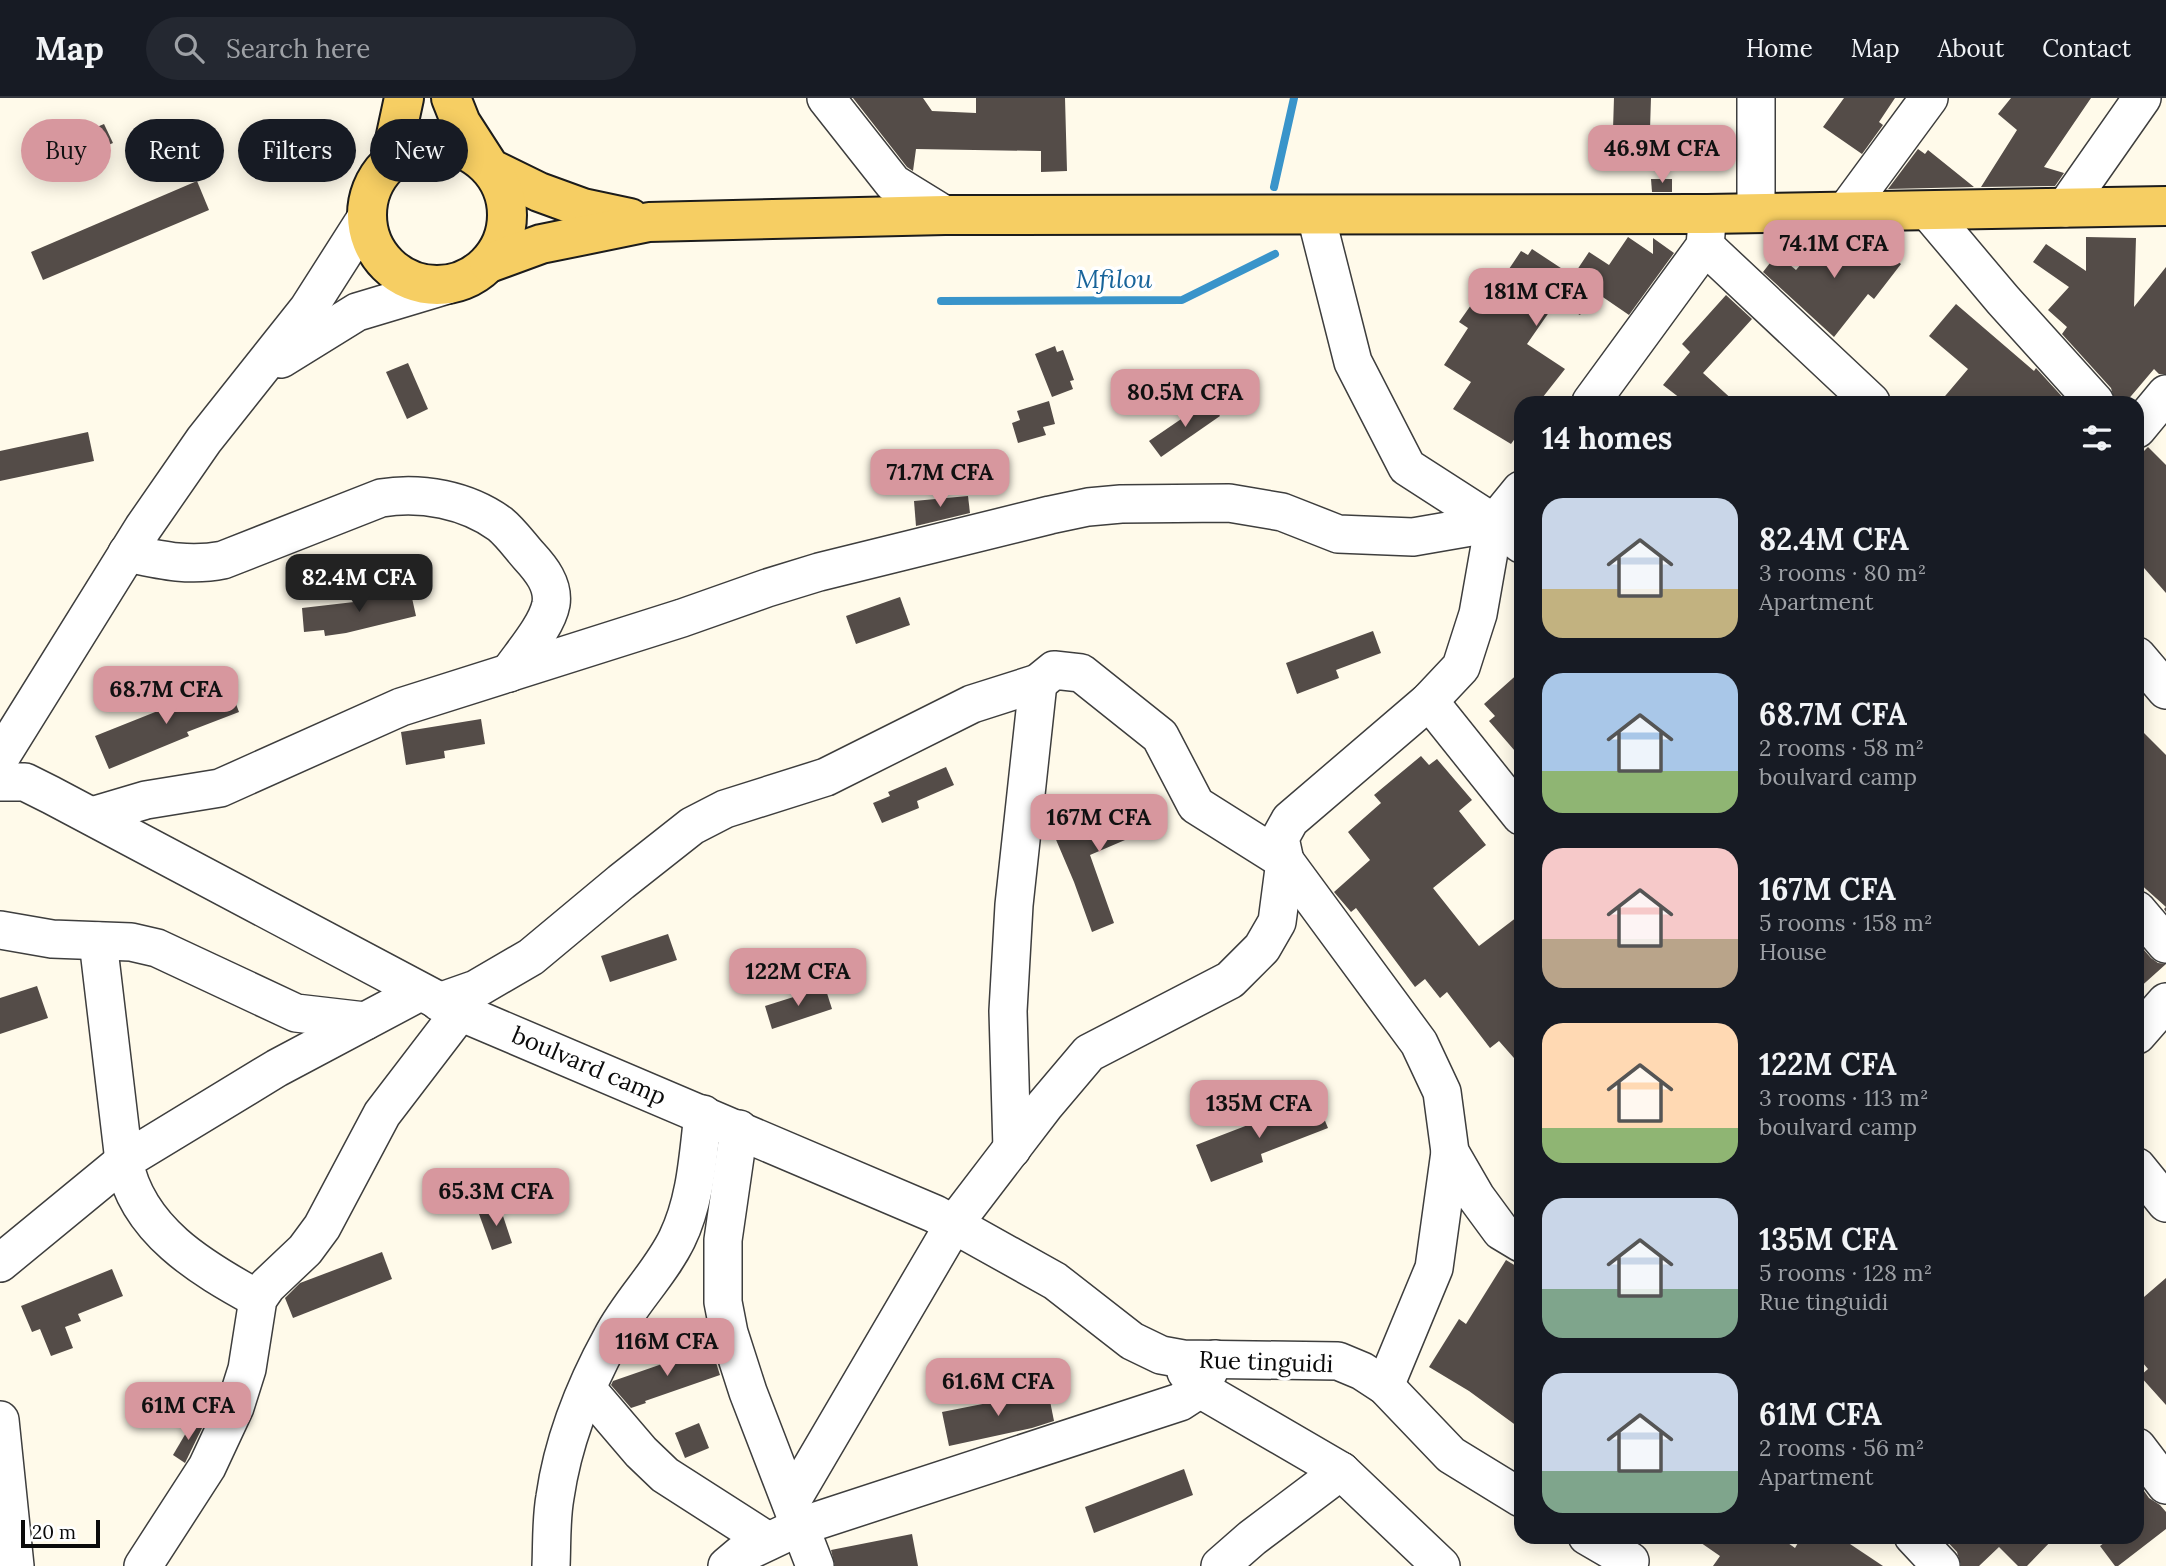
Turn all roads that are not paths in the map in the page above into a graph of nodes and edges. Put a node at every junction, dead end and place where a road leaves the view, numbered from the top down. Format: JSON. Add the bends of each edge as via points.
{"nodes":[{"id":1,"x":404,"y":98,"type":"edge"},
{"id":2,"x":451,"y":98,"type":"edge"},
{"id":3,"x":825,"y":98,"type":"edge"},
{"id":4,"x":1756,"y":98,"type":"edge"},
{"id":5,"x":1929,"y":98,"type":"edge"},
{"id":6,"x":2142,"y":98,"type":"edge"},
{"id":7,"x":399,"y":119,"type":"edge"},
{"id":8,"x":468,"y":152,"type":"edge"},
{"id":9,"x":490,"y":168,"type":"junction"},
{"id":10,"x":375,"y":182,"type":"edge"},
{"id":11,"x":2166,"y":206,"type":"edge"},
{"id":12,"x":2065,"y":208,"type":"junction"},
{"id":13,"x":1927,"y":211,"type":"junction"},
{"id":14,"x":1845,"y":212,"type":"junction"},
{"id":15,"x":1756,"y":213,"type":"junction"},
{"id":16,"x":945,"y":215,"type":"junction"},
{"id":17,"x":1316,"y":216,"type":"junction"},
{"id":18,"x":366,"y":218,"type":"junction"},
{"id":19,"x":649,"y":222,"type":"junction"},
{"id":20,"x":1706,"y":230,"type":"junction"},
{"id":21,"x":489,"y":263,"type":"junction"},
{"id":22,"x":446,"y":285,"type":"junction"},
{"id":23,"x":254,"y":377,"type":"junction"},
{"id":24,"x":1605,"y":396,"type":"edge"},
{"id":25,"x":1865,"y":396,"type":"edge"},
{"id":26,"x":2090,"y":396,"type":"edge"},
{"id":27,"x":1514,"y":512,"type":"edge"},
{"id":28,"x":1507,"y":534,"type":"edge"},
{"id":29,"x":127,"y":553,"type":"junction"},
{"id":30,"x":2144,"y":664,"type":"edge"},
{"id":31,"x":509,"y":673,"type":"junction"},
{"id":32,"x":1038,"y":683,"type":"junction"},
{"id":33,"x":2166,"y":690,"type":"edge"},
{"id":34,"x":1429,"y":701,"type":"junction"},
{"id":35,"x":0,"y":758,"type":"edge"},
{"id":36,"x":0,"y":782,"type":"edge"},
{"id":37,"x":1514,"y":807,"type":"edge"},
{"id":38,"x":93,"y":816,"type":"junction"},
{"id":39,"x":1285,"y":861,"type":"junction"},
{"id":40,"x":2144,"y":918,"type":"edge"},
{"id":41,"x":0,"y":930,"type":"edge"},
{"id":42,"x":98,"y":941,"type":"junction"},
{"id":43,"x":2166,"y":944,"type":"edge"},
{"id":44,"x":440,"y":1002,"type":"junction"},
{"id":45,"x":2166,"y":1002,"type":"edge"},
{"id":46,"x":365,"y":1021,"type":"junction"},
{"id":47,"x":2144,"y":1027,"type":"edge"},
{"id":48,"x":703,"y":1114,"type":"junction"},
{"id":49,"x":739,"y":1129,"type":"junction"},
{"id":50,"x":1012,"y":1149,"type":"junction"},
{"id":51,"x":1450,"y":1152,"type":"junction"},
{"id":52,"x":124,"y":1161,"type":"junction"},
{"id":53,"x":2144,"y":1176,"type":"edge"},
{"id":54,"x":2166,"y":1203,"type":"edge"},
{"id":55,"x":954,"y":1224,"type":"junction"},
{"id":56,"x":1514,"y":1239,"type":"edge"},
{"id":57,"x":0,"y":1263,"type":"edge"},
{"id":58,"x":258,"y":1299,"type":"junction"},
{"id":59,"x":1175,"y":1357,"type":"joint"},
{"id":60,"x":1207,"y":1374,"type":"junction"},
{"id":61,"x":1385,"y":1386,"type":"junction"},
{"id":62,"x":587,"y":1390,"type":"junction"},
{"id":63,"x":0,"y":1420,"type":"edge"},
{"id":64,"x":2144,"y":1456,"type":"edge"},
{"id":65,"x":1340,"y":1471,"type":"junction"},
{"id":66,"x":2166,"y":1485,"type":"edge"},
{"id":67,"x":1514,"y":1494,"type":"edge"},
{"id":68,"x":796,"y":1514,"type":"junction"},
{"id":69,"x":768,"y":1541,"type":"junction"},
{"id":70,"x":1607,"y":1544,"type":"edge"},
{"id":71,"x":1920,"y":1544,"type":"edge"},
{"id":72,"x":1634,"y":1555,"type":"edge"},
{"id":73,"x":15,"y":1566,"type":"edge"},
{"id":74,"x":143,"y":1566,"type":"edge"},
{"id":75,"x":551,"y":1566,"type":"edge"},
{"id":76,"x":727,"y":1566,"type":"edge"},
{"id":77,"x":815,"y":1566,"type":"edge"},
{"id":78,"x":1220,"y":1566,"type":"edge"},
{"id":79,"x":1441,"y":1566,"type":"edge"},
{"id":80,"x":1941,"y":1566,"type":"edge"}],
"edges":[{"from":1,"to":7,"type":"main road"},
{"from":2,"to":9,"type":"main road"},
{"from":3,"to":16,"type":"street","via":[[893,183]]},
{"from":4,"to":15,"type":"street"},
{"from":5,"to":14,"type":"street"},
{"from":6,"to":12,"type":"street"},
{"from":8,"to":9,"type":"main road"},
{"from":9,"to":19,"type":"main road","via":[[583,208]]},
{"from":9,"to":21,"type":"main road","via":[[507,205],[507,226]]},
{"from":10,"to":18,"type":"main road"},
{"from":11,"to":12,"type":"main road"},
{"from":12,"to":13,"type":"main road"},
{"from":13,"to":14,"type":"main road"},
{"from":13,"to":26,"type":"street"},
{"from":14,"to":15,"type":"main road"},
{"from":15,"to":20,"type":"main road"},
{"from":16,"to":17,"type":"main road"},
{"from":16,"to":19,"type":"main road"},
{"from":17,"to":20,"type":"main road"},
{"from":17,"to":28,"type":"street","via":[[1353,362],[1407,467]]},
{"from":18,"to":22,"type":"main road","via":[[371,241],[392,269],[423,285]]},
{"from":18,"to":23,"type":"street","via":[[309,309]]},
{"from":19,"to":21,"type":"main road","via":[[541,244]]},
{"from":20,"to":24,"type":"street"},
{"from":20,"to":25,"type":"street"},
{"from":21,"to":22,"type":"main road","via":[[470,278]]},
{"from":22,"to":23,"type":"street","via":[[356,313]]},
{"from":23,"to":29,"type":"street","via":[[204,440]]},
{"from":27,"to":28,"type":"street"},
{"from":28,"to":31,"type":"street","via":[[1338,534],[1282,512],[1229,503],[1088,507],[818,572]]},
{"from":28,"to":34,"type":"street","via":[[1461,667]]},
{"from":29,"to":31,"type":"street","via":[[204,564],[381,498],[447,499],[502,526],[542,570],[549,586],[552,601],[547,617]]},
{"from":29,"to":35,"type":"street"},
{"from":30,"to":33,"type":"street"},
{"from":31,"to":38,"type":"street","via":[[370,719],[220,788],[146,800]]},
{"from":32,"to":39,"type":"street","via":[[1054,670],[1081,673],[1160,736],[1196,806]]},
{"from":32,"to":44,"type":"street","via":[[972,704],[826,777],[725,809],[692,827],[621,881],[531,957],[476,989]]},
{"from":32,"to":50,"type":"street","via":[[1014,905],[1008,1011]]},
{"from":34,"to":37,"type":"street"},
{"from":34,"to":39,"type":"street","via":[[1290,820],[1280,838]]},
{"from":36,"to":38,"type":"street","name":"boulvard camp","via":[[25,782]]},
{"from":38,"to":44,"type":"street","name":"boulvard camp"},
{"from":39,"to":50,"type":"street","via":[[1277,922],[1262,948],[1230,980],[1089,1053]]},
{"from":39,"to":51,"type":"street","via":[[1419,1043],[1442,1093]]},
{"from":40,"to":43,"type":"street"},
{"from":41,"to":42,"type":"street"},
{"from":42,"to":46,"type":"street","via":[[157,948],[296,1013]]},
{"from":42,"to":52,"type":"street"},
{"from":44,"to":46,"type":"street"},
{"from":44,"to":48,"type":"street","name":"boulvard camp"},
{"from":44,"to":58,"type":"street","via":[[322,1227]]},
{"from":45,"to":47,"type":"street"},
{"from":46,"to":52,"type":"street","via":[[277,1068]]},
{"from":48,"to":49,"type":"street","name":"boulvard camp"},
{"from":48,"to":62,"type":"street","via":[[690,1203],[677,1239],[613,1335]]},
{"from":49,"to":55,"type":"street","name":"boulvard camp"},
{"from":49,"to":68,"type":"street","via":[[723,1240],[723,1302],[744,1380]]},
{"from":50,"to":55,"type":"street"},
{"from":51,"to":56,"type":"street","via":[[1501,1231]]},
{"from":51,"to":61,"type":"street","via":[[1434,1268]]},
{"from":52,"to":57,"type":"street"},
{"from":52,"to":58,"type":"street","via":[[132,1192],[143,1210],[181,1252]]},
{"from":53,"to":54,"type":"street"},
{"from":55,"to":59,"type":"street","name":"boulvard camp","via":[[1055,1281],[1132,1341]]},
{"from":55,"to":68,"type":"street"},
{"from":58,"to":74,"type":"street","via":[[247,1368],[235,1407],[207,1467]]},
{"from":59,"to":60,"type":"street","name":"Rue tinguidi"},
{"from":60,"to":61,"type":"street","name":"Rue tinguidi","via":[[1338,1361]]},
{"from":60,"to":65,"type":"street"},
{"from":60,"to":68,"type":"street","via":[[1180,1402]]},
{"from":61,"to":67,"type":"street","name":"Rue tinguidi","via":[[1451,1455]]},
{"from":62,"to":69,"type":"street","via":[[665,1475]]},
{"from":62,"to":75,"type":"street","via":[[564,1453],[554,1499]]},
{"from":63,"to":73,"type":"street"},
{"from":64,"to":66,"type":"street"},
{"from":65,"to":78,"type":"street"},
{"from":65,"to":79,"type":"street"},
{"from":68,"to":69,"type":"street"},
{"from":68,"to":77,"type":"street"},
{"from":69,"to":76,"type":"street"},
{"from":70,"to":72,"type":"street"},
{"from":71,"to":80,"type":"street"}]}
